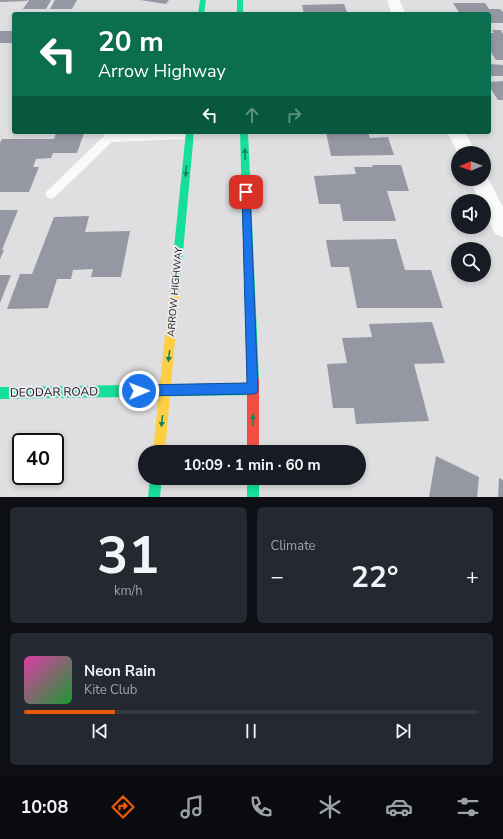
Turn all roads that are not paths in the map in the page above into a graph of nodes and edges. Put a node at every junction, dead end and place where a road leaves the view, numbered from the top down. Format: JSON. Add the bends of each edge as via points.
{"nodes":[{"id":1,"x":203,"y":0,"type":"edge"},
{"id":2,"x":240,"y":0,"type":"edge"},
{"id":3,"x":392,"y":0,"type":"edge"},
{"id":4,"x":201,"y":12,"type":"edge"},
{"id":5,"x":240,"y":12,"type":"edge"},
{"id":6,"x":398,"y":12,"type":"edge"},
{"id":7,"x":190,"y":134,"type":"edge"},
{"id":8,"x":244,"y":134,"type":"edge"},
{"id":9,"x":457,"y":134,"type":"edge"},
{"id":10,"x":110,"y":135,"type":"edge"},
{"id":11,"x":463,"y":146,"type":"edge"},
{"id":12,"x":482,"y":186,"type":"edge"},
{"id":13,"x":51,"y":194,"type":"dead end"},
{"id":14,"x":503,"y":228,"type":"edge"},
{"id":15,"x":253,"y":389,"type":"junction"},
{"id":16,"x":165,"y":390,"type":"junction"},
{"id":17,"x":0,"y":393,"type":"edge"},
{"id":18,"x":160,"y":445,"type":"edge"},
{"id":19,"x":253,"y":445,"type":"edge"},
{"id":20,"x":155,"y":485,"type":"edge"},
{"id":21,"x":253,"y":485,"type":"edge"},
{"id":22,"x":154,"y":497,"type":"edge"},
{"id":23,"x":253,"y":497,"type":"edge"}],
"edges":[{"from":1,"to":4,"type":"main road"},
{"from":2,"to":5,"type":"main road"},
{"from":3,"to":6,"type":"street"},
{"from":7,"to":10,"type":"lane"},
{"from":7,"to":16,"type":"main road","name":"ARROW HIGHWAY","one_way":true},
{"from":15,"to":8,"type":"main road","one_way":true},
{"from":9,"to":11,"type":"street"},
{"from":10,"to":13,"type":"lane"},
{"from":12,"to":14,"type":"street"},
{"from":15,"to":16,"type":"main road","name":"DEODAR ROAD"},
{"from":19,"to":15,"type":"main road","one_way":true},
{"from":16,"to":17,"type":"main road","name":"DEODAR ROAD"},
{"from":16,"to":18,"type":"main road","name":"ARROW HIGHWAY","one_way":true},
{"from":20,"to":22,"type":"main road"},
{"from":21,"to":23,"type":"main road"}]}
